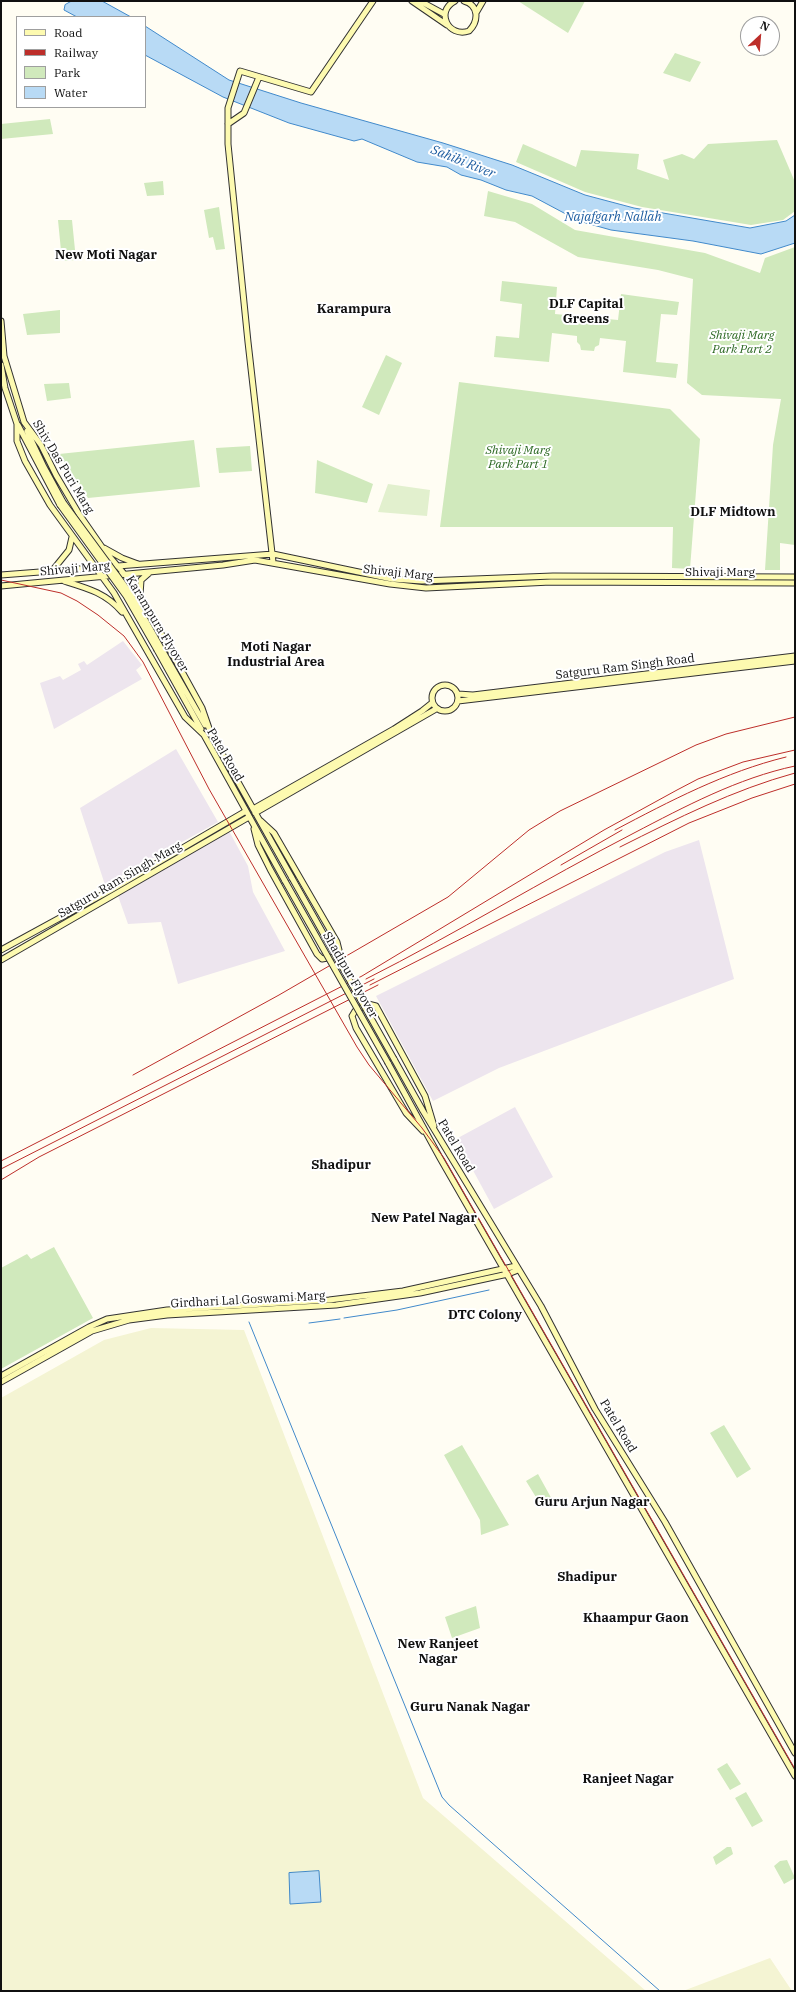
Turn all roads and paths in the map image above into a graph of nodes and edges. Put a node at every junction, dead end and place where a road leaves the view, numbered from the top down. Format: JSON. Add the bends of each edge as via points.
{"nodes":[{"id":1,"x":373,"y":1,"type":"edge"},
{"id":2,"x":412,"y":1,"type":"edge"},
{"id":3,"x":420,"y":1,"type":"edge"},
{"id":4,"x":455,"y":1,"type":"edge"},
{"id":5,"x":464,"y":1,"type":"edge"},
{"id":6,"x":483,"y":1,"type":"edge"},
{"id":7,"x":471,"y":4,"type":"junction"},
{"id":8,"x":476,"y":13,"type":"junction"},
{"id":9,"x":444,"y":14,"type":"junction"},
{"id":10,"x":448,"y":26,"type":"junction"},
{"id":11,"x":258,"y":79,"type":"junction"},
{"id":12,"x":228,"y":124,"type":"junction"},
{"id":13,"x":1,"y":321,"type":"edge"},
{"id":14,"x":1,"y":365,"type":"edge"},
{"id":15,"x":24,"y":422,"type":"junction"},
{"id":16,"x":18,"y":424,"type":"junction"},
{"id":17,"x":62,"y":503,"type":"junction"},
{"id":18,"x":79,"y":514,"type":"junction"},
{"id":19,"x":63,"y":523,"type":"junction"},
{"id":20,"x":72,"y":536,"type":"junction"},
{"id":21,"x":101,"y":546,"type":"junction"},
{"id":22,"x":273,"y":554,"type":"junction"},
{"id":23,"x":273,"y":562,"type":"junction"},
{"id":24,"x":140,"y":564,"type":"junction"},
{"id":25,"x":118,"y":566,"type":"junction"},
{"id":26,"x":96,"y":568,"type":"junction"},
{"id":27,"x":52,"y":571,"type":"junction"},
{"id":28,"x":152,"y":571,"type":"junction"},
{"id":29,"x":124,"y":574,"type":"junction"},
{"id":30,"x":1,"y":575,"type":"edge"},
{"id":31,"x":102,"y":576,"type":"junction"},
{"id":32,"x":795,"y":577,"type":"edge"},
{"id":33,"x":61,"y":580,"type":"junction"},
{"id":34,"x":795,"y":583,"type":"edge"},
{"id":35,"x":1,"y":586,"type":"edge"},
{"id":36,"x":142,"y":600,"type":"junction"},
{"id":37,"x":148,"y":610,"type":"junction"},
{"id":38,"x":130,"y":621,"type":"junction"},
{"id":39,"x":159,"y":649,"type":"junction"},
{"id":40,"x":795,"y":656,"type":"edge"},
{"id":41,"x":795,"y":661,"type":"edge"},
{"id":42,"x":458,"y":694,"type":"junction"},
{"id":43,"x":458,"y":701,"type":"junction"},
{"id":44,"x":432,"y":703,"type":"junction"},
{"id":45,"x":436,"y":709,"type":"junction"},
{"id":46,"x":211,"y":734,"type":"junction"},
{"id":47,"x":204,"y":735,"type":"junction"},
{"id":48,"x":254,"y":811,"type":"junction"},
{"id":49,"x":246,"y":812,"type":"junction"},
{"id":50,"x":249,"y":817,"type":"junction"},
{"id":51,"x":260,"y":821,"type":"junction"},
{"id":52,"x":253,"y":824,"type":"junction"},
{"id":53,"x":1,"y":950,"type":"edge"},
{"id":54,"x":1,"y":960,"type":"edge"},
{"id":55,"x":423,"y":1111,"type":"joint"},
{"id":56,"x":435,"y":1130,"type":"junction"},
{"id":57,"x":428,"y":1136,"type":"junction"},
{"id":58,"x":517,"y":1268,"type":"junction"},
{"id":59,"x":506,"y":1272,"type":"junction"},
{"id":60,"x":1,"y":1376,"type":"edge"},
{"id":61,"x":1,"y":1382,"type":"edge"},
{"id":62,"x":795,"y":1753,"type":"edge"},
{"id":63,"x":795,"y":1776,"type":"edge"}],
"edges":[{"from":1,"to":11,"type":"main road","via":[[311,92]]},
{"from":2,"to":10,"type":"main road"},
{"from":3,"to":9,"type":"main road"},
{"from":4,"to":9,"type":"main road","via":[[448,6]]},
{"from":5,"to":7,"type":"main road"},
{"from":6,"to":7,"type":"main road"},
{"from":6,"to":8,"type":"main road"},
{"from":7,"to":8,"type":"main road"},
{"from":8,"to":10,"type":"main road","via":[[474,24],[469,31],[459,32]]},
{"from":9,"to":10,"type":"main road"},
{"from":11,"to":12,"type":"main road","via":[[244,113]]},
{"from":11,"to":12,"type":"main road","via":[[239,72],[228,108]]},
{"from":12,"to":22,"type":"main road","via":[[248,342]]},
{"from":13,"to":15,"type":"main road","name":"Shiv Das Puri Marg","via":[[4,356]]},
{"from":14,"to":16,"type":"main road","name":"Shiv Das Puri Marg"},
{"from":15,"to":17,"type":"main road","name":"Karampura Flyover"},
{"from":15,"to":18,"type":"main road","name":"Shiv Das Puri Marg","via":[[41,445]]},
{"from":16,"to":17,"type":"main road","name":"Karampura Flyover"},
{"from":16,"to":19,"type":"main road","name":"Shiv Das Puri Marg","via":[[17,441],[25,461]]},
{"from":17,"to":39,"type":"main road","name":"Karampura Flyover","bridge":true,"via":[[130,593]]},
{"from":18,"to":19,"type":"main road"},
{"from":18,"to":21,"type":"main road","name":"Shiv Das Puri Marg"},
{"from":19,"to":20,"type":"main road","name":"Shiv Das Puri Marg"},
{"from":20,"to":26,"type":"main road","name":"Shiv Das Puri Marg"},
{"from":20,"to":27,"type":"main road","via":[[70,550]]},
{"from":21,"to":24,"type":"main road","via":[[122,558]]},
{"from":21,"to":25,"type":"main road","name":"Shiv Das Puri Marg"},
{"from":22,"to":23,"type":"main road"},
{"from":22,"to":24,"type":"main road","name":"Shivaji Marg"},
{"from":22,"to":32,"type":"main road","name":"Shivaji Marg","via":[[392,579],[422,581],[553,576]]},
{"from":23,"to":28,"type":"main road","name":"Shivaji Marg","via":[[255,560]]},
{"from":23,"to":34,"type":"main road","name":"Shivaji Marg","via":[[390,584],[426,588],[551,582]]},
{"from":24,"to":25,"type":"main road","name":"Shivaji Marg"},
{"from":25,"to":26,"type":"main road","name":"Shivaji Marg"},
{"from":25,"to":29,"type":"main road","name":"Shiv Das Puri Marg"},
{"from":26,"to":27,"type":"main road","name":"Shivaji Marg"},
{"from":26,"to":31,"type":"main road","name":"Shiv Das Puri Marg"},
{"from":27,"to":30,"type":"main road","name":"Shivaji Marg"},
{"from":28,"to":29,"type":"main road","name":"Shivaji Marg"},
{"from":28,"to":36,"type":"main road","via":[[143,577],[140,583]]},
{"from":29,"to":31,"type":"main road","name":"Shivaji Marg"},
{"from":29,"to":36,"type":"main road","name":"Patel Road"},
{"from":31,"to":33,"type":"main road","name":"Shivaji Marg"},
{"from":31,"to":38,"type":"main road","name":"Patel Road"},
{"from":33,"to":35,"type":"main road","name":"Shivaji Marg"},
{"from":33,"to":38,"type":"main road","via":[[112,601]]},
{"from":36,"to":37,"type":"main road","name":"Patel Road"},
{"from":37,"to":38,"type":"main road","via":[[142,606],[135,606],[130,611]]},
{"from":37,"to":46,"type":"main road","name":"Patel Road","via":[[202,708]]},
{"from":38,"to":47,"type":"main road","name":"Patel Road","via":[[186,717]]},
{"from":39,"to":46,"type":"main road","name":"Karampura Flyover"},
{"from":39,"to":47,"type":"main road","name":"Karampura Flyover"},
{"from":40,"to":42,"type":"main road","name":"Satguru Ram Singh Road","via":[[473,695]]},
{"from":41,"to":43,"type":"main road","name":"Satguru Ram Singh Road"},
{"from":42,"to":43,"type":"main road"},
{"from":42,"to":44,"type":"main road","via":[[448,685],[438,686],[431,696]]},
{"from":43,"to":45,"type":"main road","via":[[446,712]]},
{"from":44,"to":45,"type":"main road"},
{"from":44,"to":48,"type":"main road","via":[[422,712]]},
{"from":45,"to":48,"type":"main road"},
{"from":46,"to":48,"type":"main road","name":"Patel Road"},
{"from":47,"to":49,"type":"main road","name":"Patel Road"},
{"from":48,"to":51,"type":"main road","name":"Patel Road"},
{"from":49,"to":50,"type":"main road","name":"Patel Road"},
{"from":49,"to":53,"type":"main road","name":"Satguru Ram Singh Marg"},
{"from":50,"to":52,"type":"main road","name":"Patel Road"},
{"from":50,"to":54,"type":"main road","name":"Satguru Ram Singh Marg"},
{"from":51,"to":52,"type":"main road","via":[[274,833],[337,942],[339,950],[332,957],[322,959],[317,954],[258,845]]},
{"from":51,"to":55,"type":"main road","name":"Shadipur Flyover","bridge":true},
{"from":52,"to":57,"type":"main road","name":"Shadipur Flyover","bridge":true},
{"from":55,"to":56,"type":"main road","name":"Patel Road"},
{"from":56,"to":57,"type":"main road","via":[[426,1096],[376,1006],[368,1004],[355,1010],[352,1016],[356,1028],[406,1113]]},
{"from":56,"to":58,"type":"main road","name":"Patel Road"},
{"from":57,"to":59,"type":"main road","name":"Patel Road"},
{"from":58,"to":59,"type":"main road"},
{"from":58,"to":62,"type":"main road","name":"Patel Road","via":[[541,1306],[595,1409],[665,1522]]},
{"from":59,"to":60,"type":"main road","name":"Girdhari Lal Goswami Marg","via":[[403,1291],[328,1300],[167,1310],[108,1319]]},
{"from":59,"to":61,"type":"main road","name":"Girdhari Lal Goswami Marg","via":[[420,1293],[336,1305],[167,1315],[129,1320],[92,1331]]},
{"from":59,"to":63,"type":"main road","name":"Patel Road"}]}
